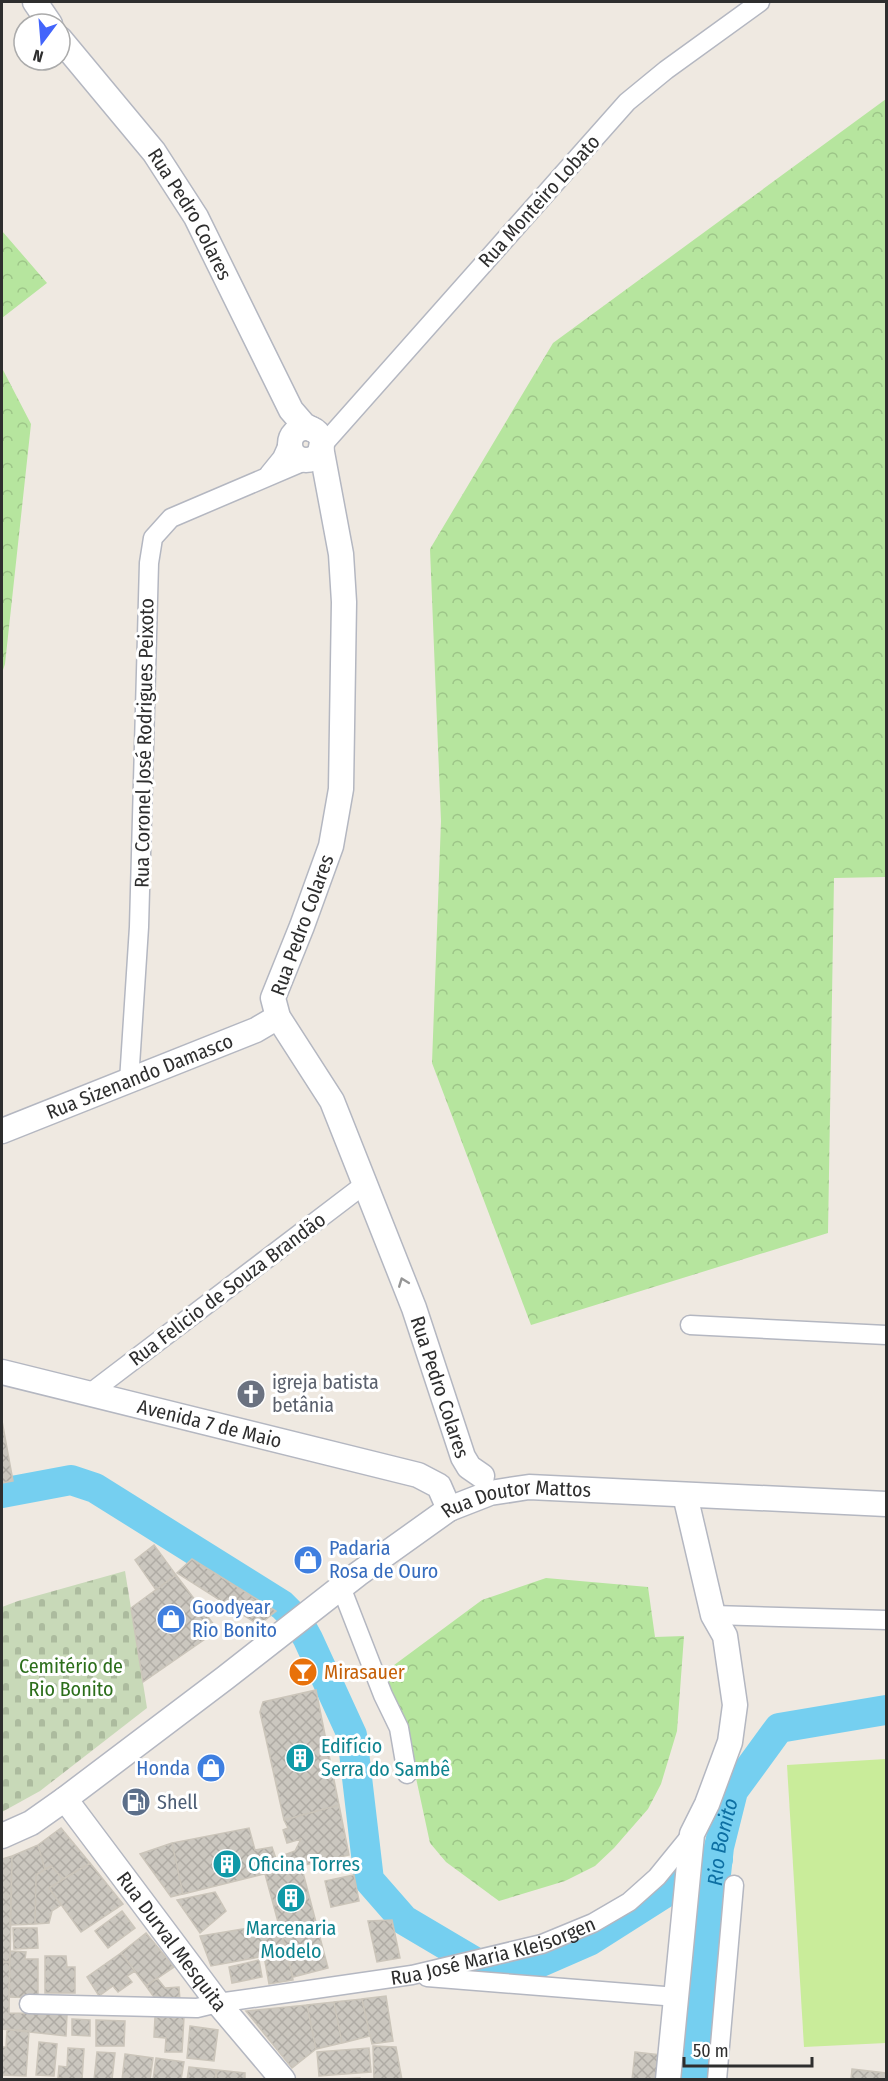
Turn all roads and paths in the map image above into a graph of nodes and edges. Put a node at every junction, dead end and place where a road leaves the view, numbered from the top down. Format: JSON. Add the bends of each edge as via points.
{"nodes":[{"id":1,"x":760,"y":2,"type":"edge"},
{"id":2,"x":72,"y":53,"type":"edge"},
{"id":3,"x":312,"y":449,"type":"junction"},
{"id":4,"x":268,"y":476,"type":"junction"},
{"id":5,"x":278,"y":1017,"type":"junction"},
{"id":6,"x":129,"y":1081,"type":"junction"},
{"id":7,"x":2,"y":1131,"type":"edge"},
{"id":8,"x":365,"y":1184,"type":"junction"},
{"id":9,"x":690,"y":1325,"type":"dead end"},
{"id":10,"x":886,"y":1335,"type":"edge"},
{"id":11,"x":2,"y":1372,"type":"edge"},
{"id":12,"x":89,"y":1394,"type":"junction"},
{"id":13,"x":418,"y":1475,"type":"junction"},
{"id":14,"x":482,"y":1476,"type":"junction"},
{"id":15,"x":529,"y":1487,"type":"junction"},
{"id":16,"x":685,"y":1496,"type":"junction"},
{"id":17,"x":886,"y":1504,"type":"edge"},
{"id":18,"x":449,"y":1509,"type":"junction"},
{"id":19,"x":341,"y":1587,"type":"junction"},
{"id":20,"x":713,"y":1615,"type":"junction"},
{"id":21,"x":886,"y":1620,"type":"edge"},
{"id":22,"x":407,"y":1774,"type":"dead end"},
{"id":23,"x":65,"y":1799,"type":"junction"},
{"id":24,"x":692,"y":1834,"type":"junction"},
{"id":25,"x":2,"y":1836,"type":"edge"},
{"id":26,"x":734,"y":1885,"type":"dead end"},
{"id":27,"x":412,"y":1976,"type":"junction"},
{"id":28,"x":676,"y":1997,"type":"junction"},
{"id":29,"x":218,"y":2003,"type":"junction"},
{"id":30,"x":29,"y":2004,"type":"dead end"},
{"id":31,"x":283,"y":2079,"type":"edge"},
{"id":32,"x":668,"y":2079,"type":"edge"},
{"id":33,"x":717,"y":2079,"type":"edge"}],
"edges":[{"from":1,"to":3,"type":"street","name":"Rua Monteiro Lobato","via":[[627,102],[341,424]]},
{"from":2,"to":3,"type":"street","name":"Rua Pedro Colares","via":[[154,152],[196,217],[291,410],[292,430]]},
{"from":3,"to":4,"type":"street","name":"Rua Coronel José Rodrigues Peixoto"},
{"from":3,"to":4,"type":"street","via":[[282,458]]},
{"from":3,"to":5,"type":"street","name":"Rua Pedro Colares","via":[[341,554],[341,789],[332,846],[274,992]]},
{"from":4,"to":6,"type":"street","name":"Rua Coronel José Rodrigues Peixoto","via":[[171,518],[153,538],[149,563],[140,927]]},
{"from":5,"to":6,"type":"street","name":"Rua Sizenando Damasco","via":[[256,1030]]},
{"from":5,"to":8,"type":"street","name":"Rua Pedro Colares","via":[[332,1101]]},
{"from":6,"to":7,"type":"street","name":"Rua Sizenando Damasco"},
{"from":8,"to":12,"type":"street","name":"Rua Felicio de Souza Brandão"},
{"from":14,"to":8,"type":"street","name":"Rua Pedro Colares","one_way":true,"via":[[463,1457],[414,1308]]},
{"from":9,"to":10,"type":"street"},
{"from":11,"to":12,"type":"street","name":"Avenida 7 de Maio"},
{"from":12,"to":13,"type":"street","name":"Avenida 7 de Maio"},
{"from":13,"to":14,"type":"street","name":"Avenida 7 de Maio"},
{"from":13,"to":18,"type":"street","name":"Avenida 7 de Maio","via":[[439,1486]]},
{"from":14,"to":15,"type":"street","name":"Avenida 7 de Maio"},
{"from":15,"to":16,"type":"street","name":"Rua Doutor Mattos"},
{"from":15,"to":18,"type":"street","name":"Rua Doutor Mattos","via":[[490,1493]]},
{"from":16,"to":17,"type":"street","name":"Rua Doutor Mattos"},
{"from":16,"to":20,"type":"street","name":"Rua José Maria Kleisorgen"},
{"from":18,"to":19,"type":"street","name":"Rua Doutor Mattos"},
{"from":19,"to":22,"type":"street","via":[[399,1728]]},
{"from":19,"to":23,"type":"street","name":"Rua Doutor Mattos"},
{"from":20,"to":21,"type":"street"},
{"from":20,"to":24,"type":"street","name":"Rua José Maria Kleisorgen","via":[[725,1636],[735,1705],[726,1753]]},
{"from":23,"to":25,"type":"street","name":"Rua Doutor Mattos","via":[[31,1823]]},
{"from":23,"to":29,"type":"street","name":"Rua Durval Mesquita"},
{"from":24,"to":27,"type":"street","name":"Rua José Maria Kleisorgen","via":[[657,1877],[629,1902],[593,1923],[542,1944]]},
{"from":24,"to":28,"type":"street"},
{"from":26,"to":33,"type":"street"},
{"from":27,"to":28,"type":"street"},
{"from":27,"to":29,"type":"street","name":"Rua José Maria Kleisorgen"},
{"from":28,"to":32,"type":"street"},
{"from":29,"to":30,"type":"street","name":"Rua José Maria Kleisorgen","via":[[197,2008]]},
{"from":29,"to":31,"type":"street","name":"Rua Durval Mesquita"}]}
